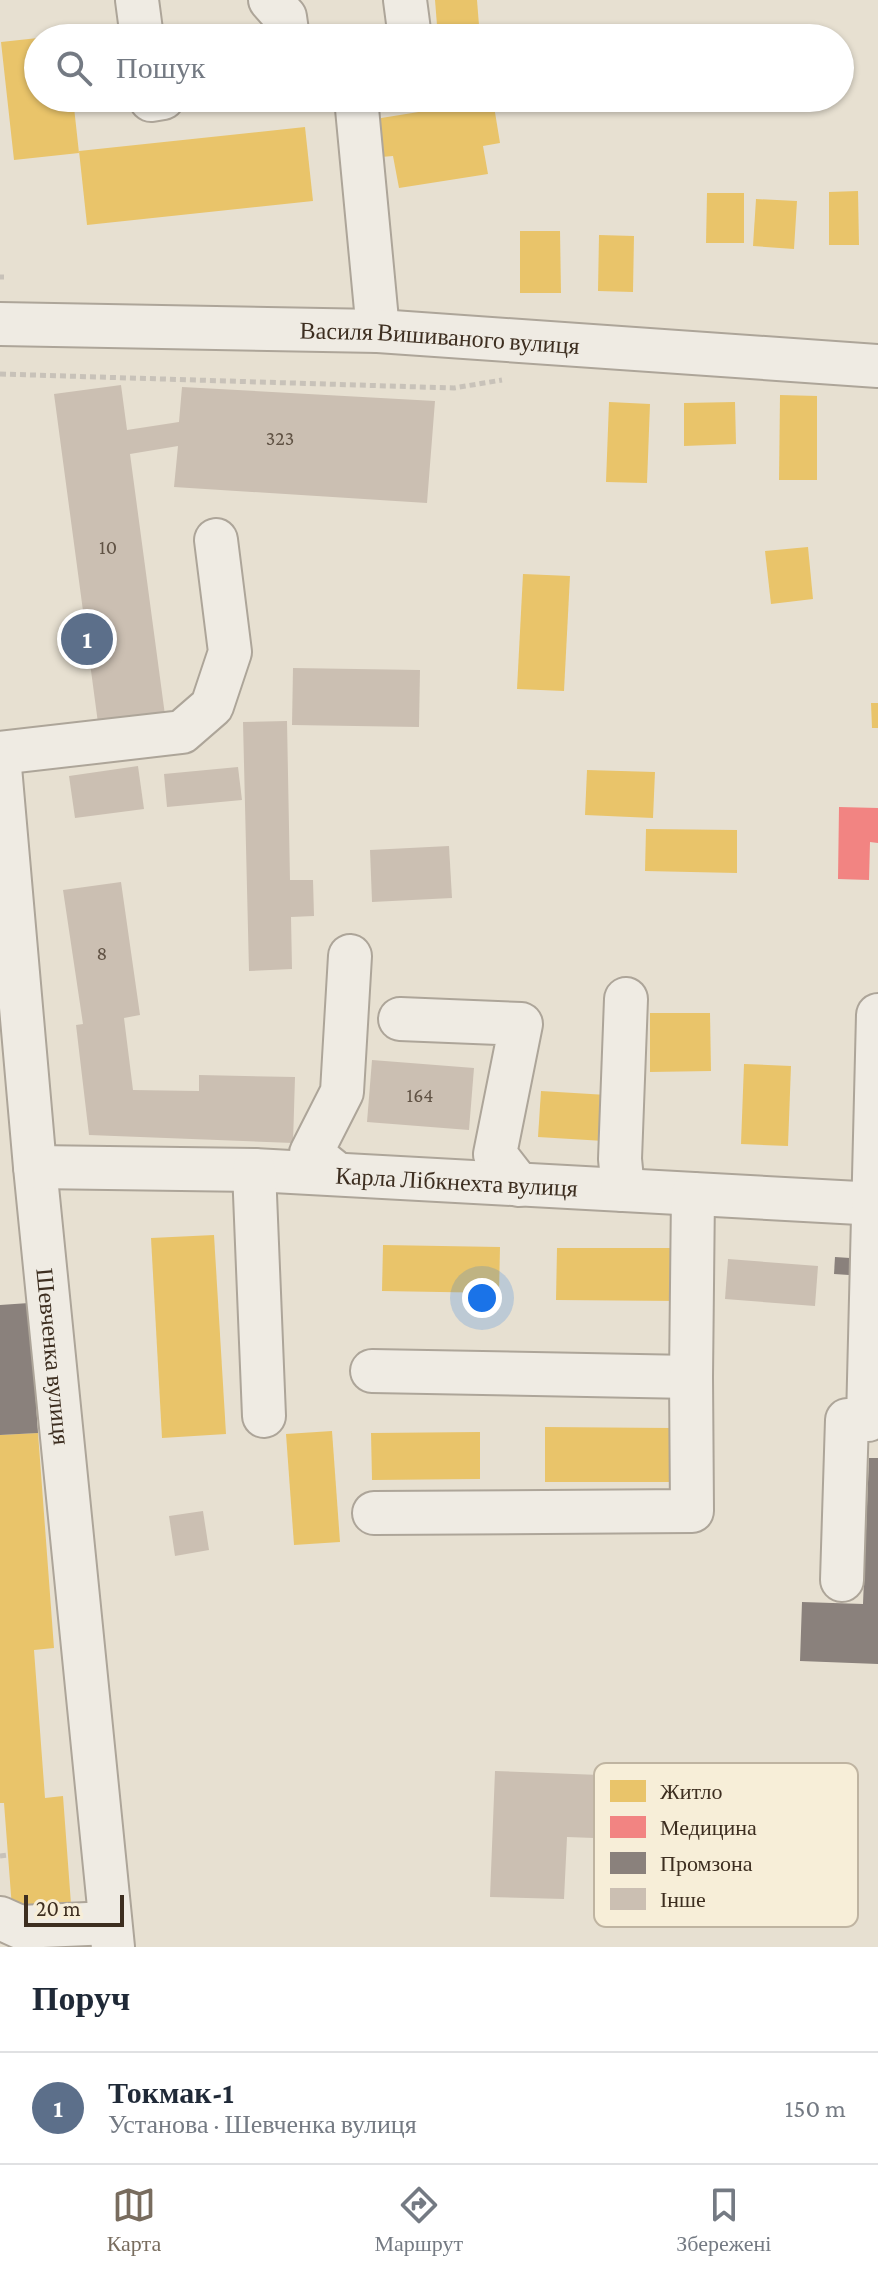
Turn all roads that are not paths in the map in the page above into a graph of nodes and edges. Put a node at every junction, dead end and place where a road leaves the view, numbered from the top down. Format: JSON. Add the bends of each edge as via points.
{"nodes":[{"id":1,"x":137,"y":0,"type":"edge"},
{"id":2,"x":270,"y":0,"type":"edge"},
{"id":3,"x":405,"y":0,"type":"edge"},
{"id":4,"x":140,"y":24,"type":"edge"},
{"id":5,"x":286,"y":24,"type":"edge"},
{"id":6,"x":408,"y":24,"type":"edge"},
{"id":7,"x":357,"y":112,"type":"edge"},
{"id":8,"x":0,"y":324,"type":"edge"},
{"id":9,"x":378,"y":331,"type":"junction"},
{"id":10,"x":878,"y":366,"type":"edge"},
{"id":11,"x":216,"y":540,"type":"dead end"},
{"id":12,"x":0,"y":753,"type":"edge"},
{"id":13,"x":0,"y":767,"type":"edge"},
{"id":14,"x":5,"y":862,"type":"edge"},
{"id":15,"x":350,"y":956,"type":"dead end"},
{"id":16,"x":626,"y":999,"type":"dead end"},
{"id":17,"x":878,"y":1015,"type":"edge"},
{"id":18,"x":400,"y":1019,"type":"dead end"},
{"id":19,"x":878,"y":1022,"type":"edge"},
{"id":20,"x":15,"y":1098,"type":"edge"},
{"id":21,"x":35,"y":1167,"type":"junction"},
{"id":22,"x":254,"y":1170,"type":"junction"},
{"id":23,"x":337,"y":1174,"type":"junction"},
{"id":24,"x":519,"y":1185,"type":"junction"},
{"id":25,"x":623,"y":1190,"type":"junction"},
{"id":26,"x":693,"y":1194,"type":"junction"},
{"id":27,"x":875,"y":1204,"type":"edge"},
{"id":28,"x":372,"y":1371,"type":"dead end"},
{"id":29,"x":691,"y":1377,"type":"junction"},
{"id":30,"x":264,"y":1416,"type":"dead end"},
{"id":31,"x":374,"y":1513,"type":"dead end"},
{"id":32,"x":842,"y":1580,"type":"dead end"},
{"id":33,"x":0,"y":1918,"type":"edge"},
{"id":34,"x":112,"y":1935,"type":"edge"}],
"edges":[{"from":1,"to":4,"type":"street"},
{"from":2,"to":5,"type":"street"},
{"from":3,"to":6,"type":"street"},
{"from":7,"to":9,"type":"street"},
{"from":8,"to":9,"type":"street","name":"Василя Вишиваного вулиця"},
{"from":9,"to":10,"type":"street","name":"Василя Вишиваного вулиця"},
{"from":11,"to":12,"type":"street","via":[[230,652],[212,706],[182,732]]},
{"from":13,"to":14,"type":"street","name":"Шевченка вулиця"},
{"from":14,"to":20,"type":"street","name":"Шевченка вулиця"},
{"from":15,"to":23,"type":"street","via":[[342,1092],[311,1153]]},
{"from":16,"to":25,"type":"street"},
{"from":17,"to":19,"type":"street"},
{"from":18,"to":24,"type":"street","via":[[521,1024],[495,1154]]},
{"from":19,"to":27,"type":"street"},
{"from":20,"to":21,"type":"street","name":"Шевченка вулиця"},
{"from":21,"to":22,"type":"street","name":"Карла Лібкнехта вулиця"},
{"from":21,"to":34,"type":"street","name":"Шевченка вулиця"},
{"from":22,"to":23,"type":"street","name":"Карла Лібкнехта вулиця"},
{"from":22,"to":30,"type":"street"},
{"from":23,"to":24,"type":"street","name":"Карла Лібкнехта вулиця"},
{"from":24,"to":25,"type":"street","name":"Карла Лібкнехта вулиця"},
{"from":25,"to":26,"type":"street","name":"Карла Лібкнехта вулиця"},
{"from":26,"to":27,"type":"street","name":"Карла Лібкнехта вулиця"},
{"from":26,"to":29,"type":"street"},
{"from":27,"to":32,"type":"street","via":[[868,1420],[847,1420]]},
{"from":28,"to":29,"type":"street"},
{"from":29,"to":31,"type":"street","via":[[692,1511]]},
{"from":33,"to":34,"type":"street","via":[[20,1927]]}]}
